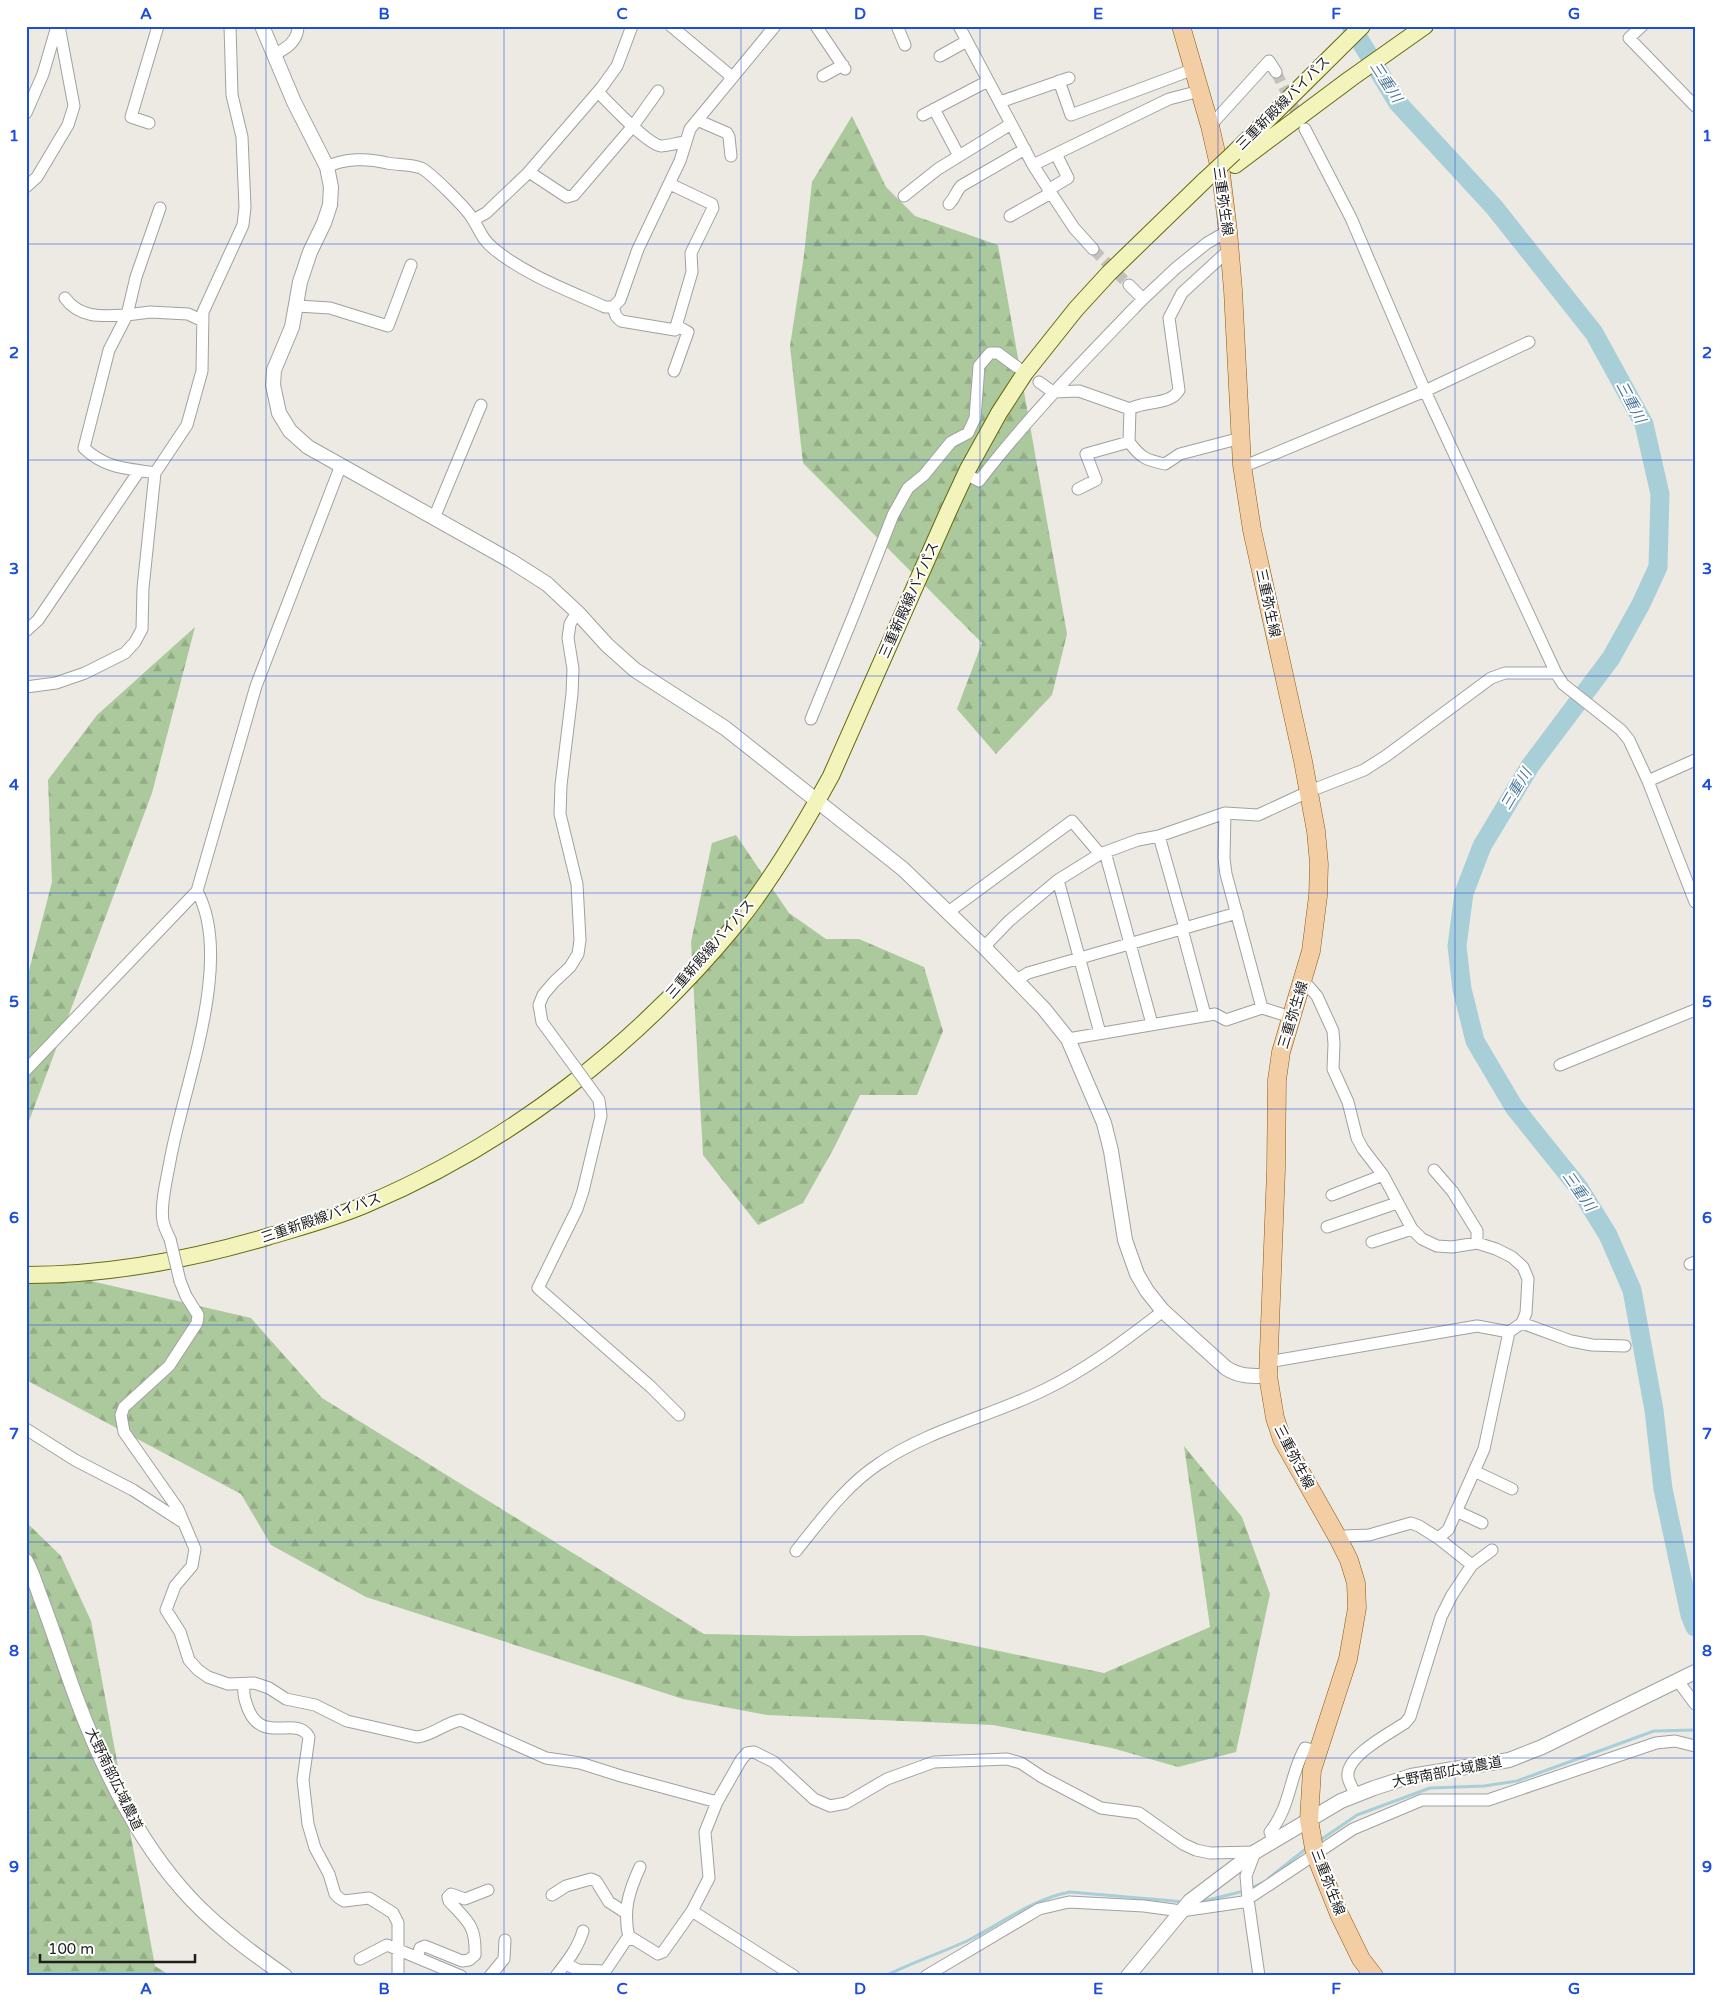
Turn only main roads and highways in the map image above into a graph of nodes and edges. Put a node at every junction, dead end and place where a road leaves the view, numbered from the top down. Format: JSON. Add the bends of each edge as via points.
{"nodes":[{"id":1,"x":1181,"y":26,"type":"edge"},
{"id":2,"x":1362,"y":26,"type":"edge"},
{"id":3,"x":1424,"y":27,"type":"edge"},
{"id":4,"x":1234,"y":159,"type":"junction"},
{"id":5,"x":26,"y":1276,"type":"edge"},
{"id":6,"x":1374,"y":1976,"type":"edge"}],
"edges":[{"from":1,"to":6,"type":"main road","name":"三重弥生線","via":[[1210,126],[1220,174],[1230,249],[1242,466],[1252,530],[1316,831],[1319,864],[1312,951],[1281,1052],[1277,1080],[1268,1369],[1274,1418],[1282,1439],[1338,1538],[1356,1583],[1357,1608],[1348,1659],[1312,1770],[1312,1841],[1339,1914],[1360,1959]]},
{"from":2,"to":4,"type":"main road","name":"三重新殿線バイパス"},
{"from":3,"to":4,"type":"main road","name":"三重新殿線バイパス"},
{"from":4,"to":5,"type":"main road","name":"三重新殿線バイパス","via":[[1109,273],[1025,373],[966,474],[835,768],[817,801],[737,922],[677,991],[633,1034],[581,1078],[517,1123],[464,1155],[366,1205],[221,1251],[112,1270]]}]}
